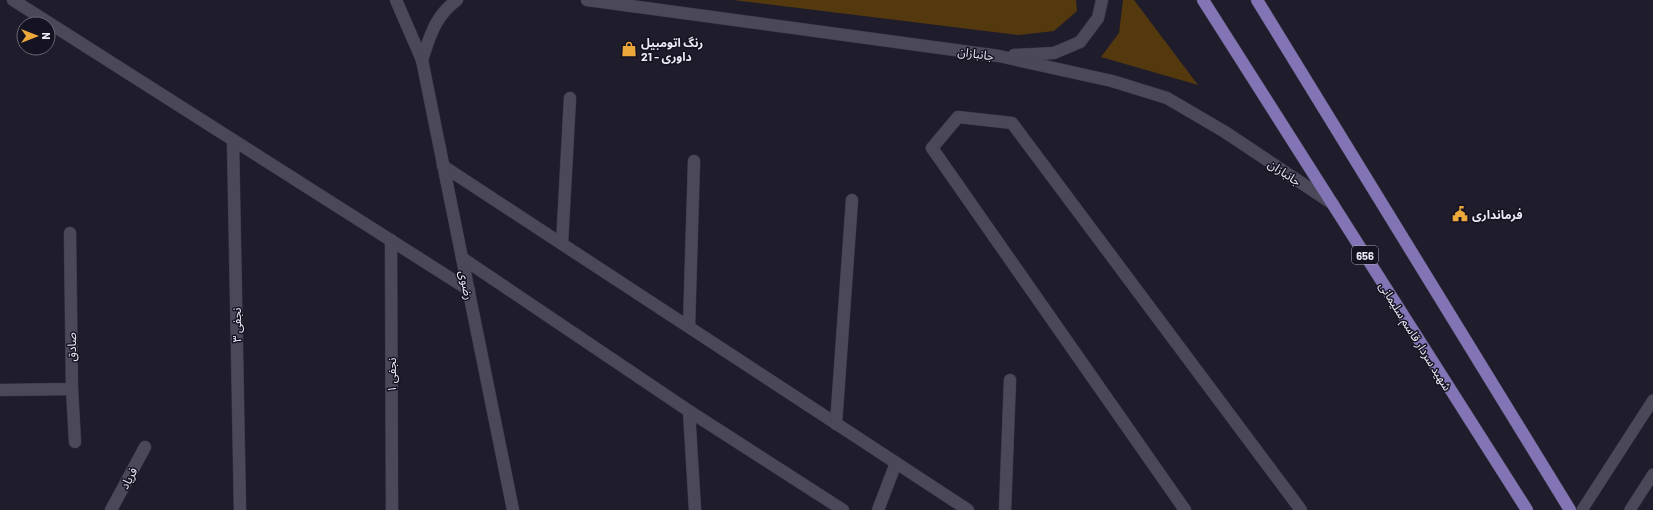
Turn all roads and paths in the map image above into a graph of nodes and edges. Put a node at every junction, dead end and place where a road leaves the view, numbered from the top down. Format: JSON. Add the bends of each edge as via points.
{"nodes":[{"id":1,"x":13,"y":0,"type":"edge"},
{"id":2,"x":396,"y":0,"type":"edge"},
{"id":3,"x":457,"y":0,"type":"edge"},
{"id":4,"x":587,"y":0,"type":"edge"},
{"id":5,"x":1102,"y":0,"type":"edge"},
{"id":6,"x":1203,"y":0,"type":"edge"},
{"id":7,"x":1257,"y":0,"type":"edge"},
{"id":8,"x":999,"y":56,"type":"junction"},
{"id":9,"x":422,"y":60,"type":"junction"},
{"id":10,"x":570,"y":98,"type":"dead end"},
{"id":11,"x":233,"y":140,"type":"junction"},
{"id":12,"x":694,"y":161,"type":"dead end"},
{"id":13,"x":444,"y":166,"type":"junction"},
{"id":14,"x":852,"y":200,"type":"dead end"},
{"id":15,"x":1333,"y":204,"type":"junction"},
{"id":16,"x":70,"y":233,"type":"dead end"},
{"id":17,"x":391,"y":240,"type":"junction"},
{"id":18,"x":562,"y":244,"type":"junction"},
{"id":19,"x":462,"y":258,"type":"junction"},
{"id":20,"x":468,"y":290,"type":"junction"},
{"id":21,"x":689,"y":327,"type":"junction"},
{"id":22,"x":1010,"y":380,"type":"dead end"},
{"id":23,"x":0,"y":390,"type":"edge"},
{"id":24,"x":72,"y":390,"type":"junction"},
{"id":25,"x":1653,"y":400,"type":"edge"},
{"id":26,"x":689,"y":411,"type":"junction"},
{"id":27,"x":836,"y":424,"type":"junction"},
{"id":28,"x":75,"y":442,"type":"dead end"},
{"id":29,"x":145,"y":447,"type":"dead end"},
{"id":30,"x":896,"y":463,"type":"junction"},
{"id":31,"x":1653,"y":474,"type":"edge"},
{"id":32,"x":111,"y":510,"type":"edge"},
{"id":33,"x":240,"y":510,"type":"edge"},
{"id":34,"x":392,"y":510,"type":"edge"},
{"id":35,"x":513,"y":510,"type":"edge"},
{"id":36,"x":695,"y":510,"type":"edge"},
{"id":37,"x":843,"y":510,"type":"edge"},
{"id":38,"x":878,"y":510,"type":"edge"},
{"id":39,"x":968,"y":510,"type":"edge"},
{"id":40,"x":1005,"y":510,"type":"edge"},
{"id":41,"x":1185,"y":510,"type":"edge"},
{"id":42,"x":1301,"y":510,"type":"edge"},
{"id":43,"x":1527,"y":510,"type":"edge"},
{"id":44,"x":1570,"y":510,"type":"edge"},
{"id":45,"x":1582,"y":510,"type":"edge"},
{"id":46,"x":1630,"y":510,"type":"edge"}],
"edges":[{"from":1,"to":11,"type":"street"},
{"from":2,"to":9,"type":"street","name":"رضوی"},
{"from":3,"to":9,"type":"street","via":[[448,6],[431,30]]},
{"from":4,"to":8,"type":"street","name":"جانبازان"},
{"from":5,"to":8,"type":"street","via":[[1098,18],[1080,42],[1054,53]]},
{"from":6,"to":15,"type":"main road","name":"شهید سردار قاسم سلیمانی","number":"656"},
{"from":7,"to":44,"type":"main road"},
{"from":8,"to":15,"type":"street","name":"جانبازان","via":[[1112,81],[1167,98],[1225,132]]},
{"from":9,"to":13,"type":"street","name":"رضوی"},
{"from":10,"to":18,"type":"street"},
{"from":11,"to":17,"type":"street"},
{"from":11,"to":33,"type":"street","name":"نجفی ۳"},
{"from":12,"to":21,"type":"street"},
{"from":13,"to":18,"type":"street"},
{"from":13,"to":19,"type":"street","name":"رضوی"},
{"from":14,"to":27,"type":"street"},
{"from":15,"to":43,"type":"main road","name":"شهید سردار قاسم سلیمانی","number":"656"},
{"from":16,"to":24,"type":"street","name":"صادق"},
{"from":17,"to":20,"type":"street"},
{"from":17,"to":34,"type":"street","name":"نجفی ۱"},
{"from":18,"to":21,"type":"street"},
{"from":19,"to":20,"type":"street","name":"رضوی"},
{"from":19,"to":26,"type":"street"},
{"from":20,"to":35,"type":"street","name":"رضوی"},
{"from":21,"to":27,"type":"street"},
{"from":22,"to":40,"type":"street"},
{"from":23,"to":24,"type":"street"},
{"from":24,"to":28,"type":"street","name":"صادق"},
{"from":25,"to":45,"type":"lane"},
{"from":26,"to":36,"type":"street"},
{"from":26,"to":37,"type":"street"},
{"from":27,"to":30,"type":"street"},
{"from":29,"to":32,"type":"street","name":"فریاد"},
{"from":30,"to":38,"type":"street"},
{"from":30,"to":39,"type":"street"},
{"from":31,"to":46,"type":"lane"},
{"from":41,"to":42,"type":"street","via":[[932,148],[958,117],[1012,123]]}]}
